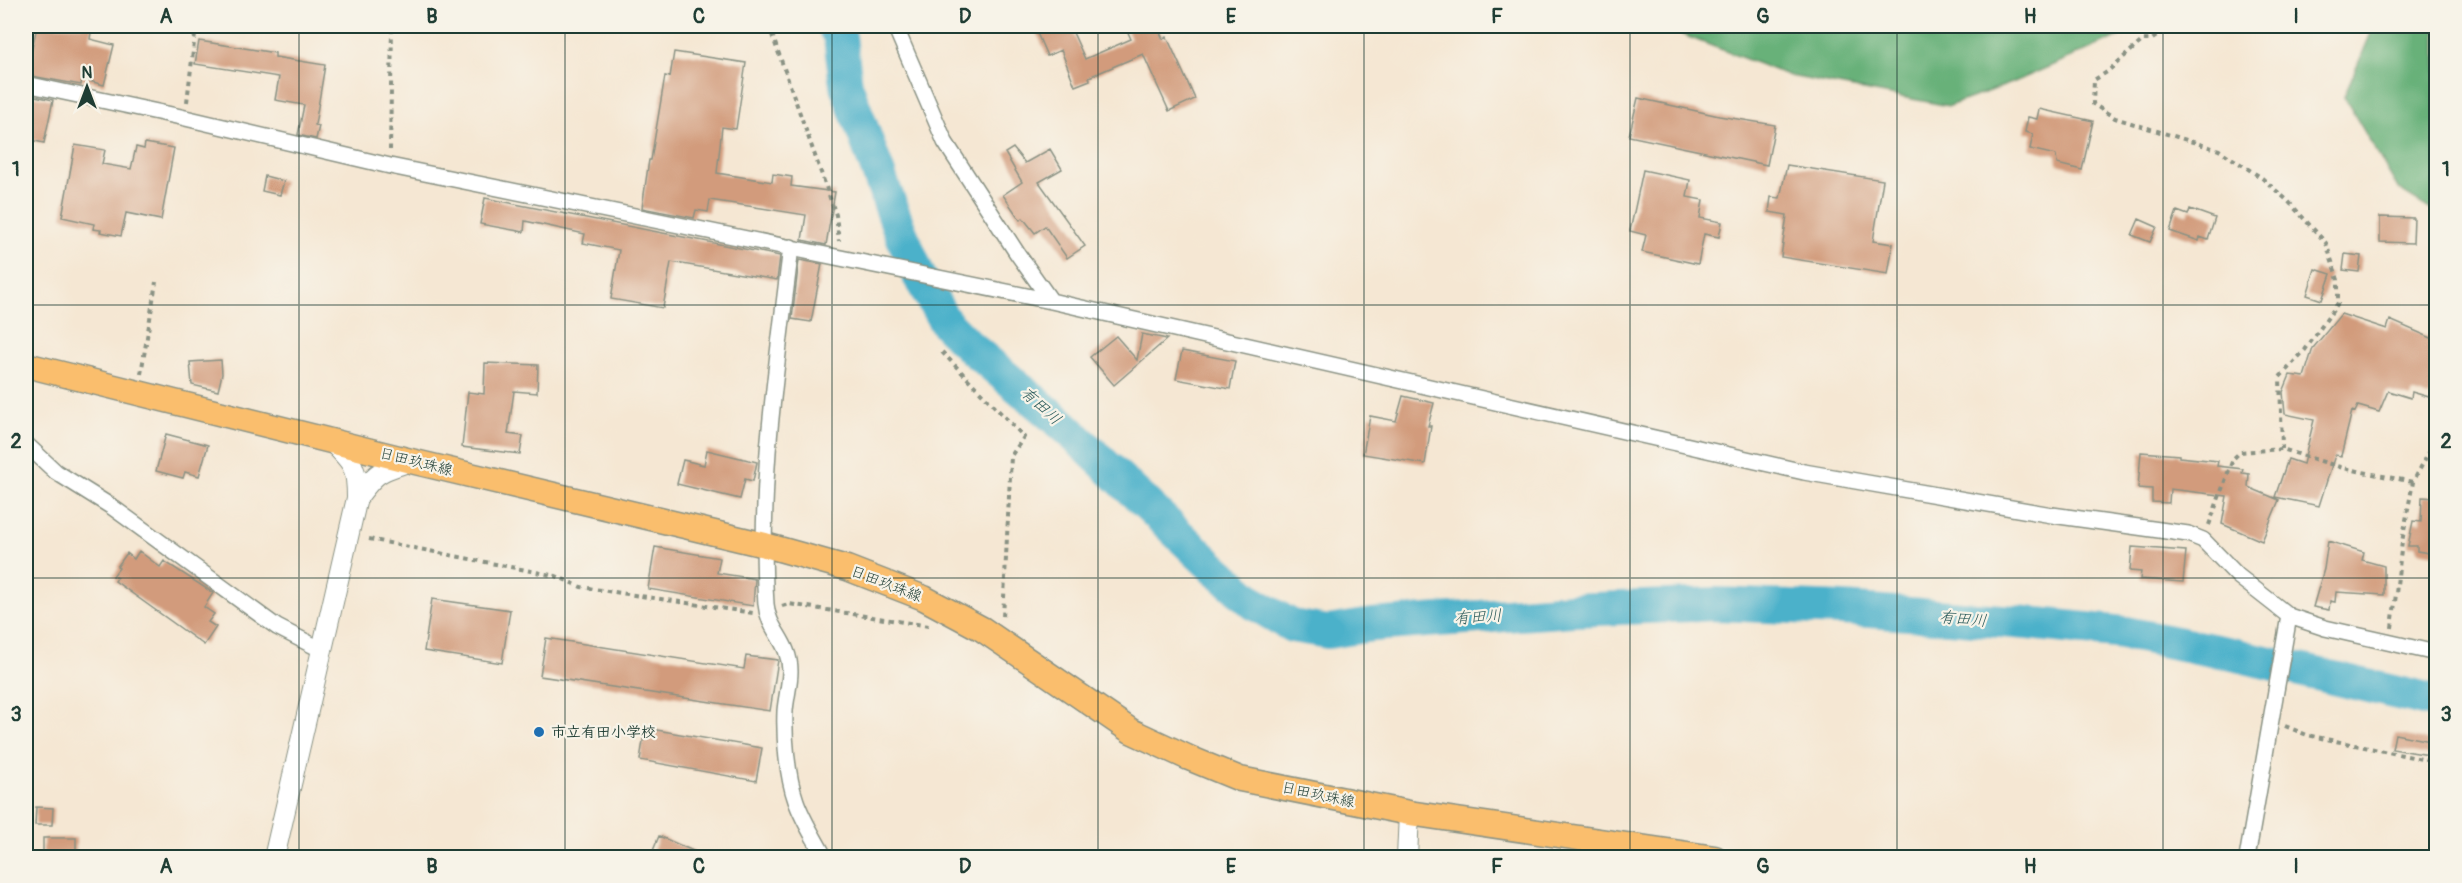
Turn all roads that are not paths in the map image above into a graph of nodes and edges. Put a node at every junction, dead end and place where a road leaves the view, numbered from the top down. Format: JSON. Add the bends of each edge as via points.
{"nodes":[{"id":1,"x":895,"y":26,"type":"edge"},
{"id":2,"x":26,"y":84,"type":"edge"},
{"id":3,"x":791,"y":247,"type":"junction"},
{"id":4,"x":1051,"y":301,"type":"junction"},
{"id":5,"x":26,"y":365,"type":"edge"},
{"id":6,"x":332,"y":442,"type":"junction"},
{"id":7,"x":26,"y":444,"type":"edge"},
{"id":8,"x":411,"y":462,"type":"junction"},
{"id":9,"x":357,"y":498,"type":"junction"},
{"id":10,"x":765,"y":545,"type":"junction"},
{"id":11,"x":2289,"y":616,"type":"junction"},
{"id":12,"x":320,"y":650,"type":"junction"},
{"id":13,"x":2436,"y":653,"type":"edge"},
{"id":14,"x":1409,"y":813,"type":"junction"},
{"id":15,"x":273,"y":858,"type":"edge"},
{"id":16,"x":825,"y":858,"type":"edge"},
{"id":17,"x":1407,"y":858,"type":"edge"},
{"id":18,"x":1715,"y":858,"type":"edge"},
{"id":19,"x":2247,"y":858,"type":"edge"}],
"edges":[{"from":1,"to":4,"type":"street","via":[[945,142]]},
{"from":2,"to":3,"type":"street","via":[[390,166]]},
{"from":3,"to":4,"type":"street"},
{"from":3,"to":10,"type":"street","via":[[768,437]]},
{"from":4,"to":11,"type":"street","via":[[1804,472],[2188,534],[2204,540],[2238,576]]},
{"from":5,"to":6,"type":"main road","name":"日田玖珠線"},
{"from":6,"to":8,"type":"main road","name":"日田玖珠線"},
{"from":6,"to":9,"type":"street","via":[[357,474]]},
{"from":7,"to":12,"type":"street","via":[[56,471],[277,627]]},
{"from":8,"to":9,"type":"street","via":[[374,476]]},
{"from":8,"to":10,"type":"main road","name":"日田玖珠線"},
{"from":9,"to":12,"type":"street"},
{"from":10,"to":14,"type":"main road","name":"日田玖珠線","via":[[847,568],[924,598],[982,629],[1131,731],[1189,758],[1240,778]]},
{"from":10,"to":16,"type":"street","via":[[768,613],[771,625],[786,645],[790,670],[786,749],[795,800]]},
{"from":11,"to":13,"type":"street"},
{"from":11,"to":19,"type":"street"},
{"from":12,"to":15,"type":"street"},
{"from":14,"to":17,"type":"street"},
{"from":14,"to":18,"type":"main road","name":"日田玖珠線"}]}
